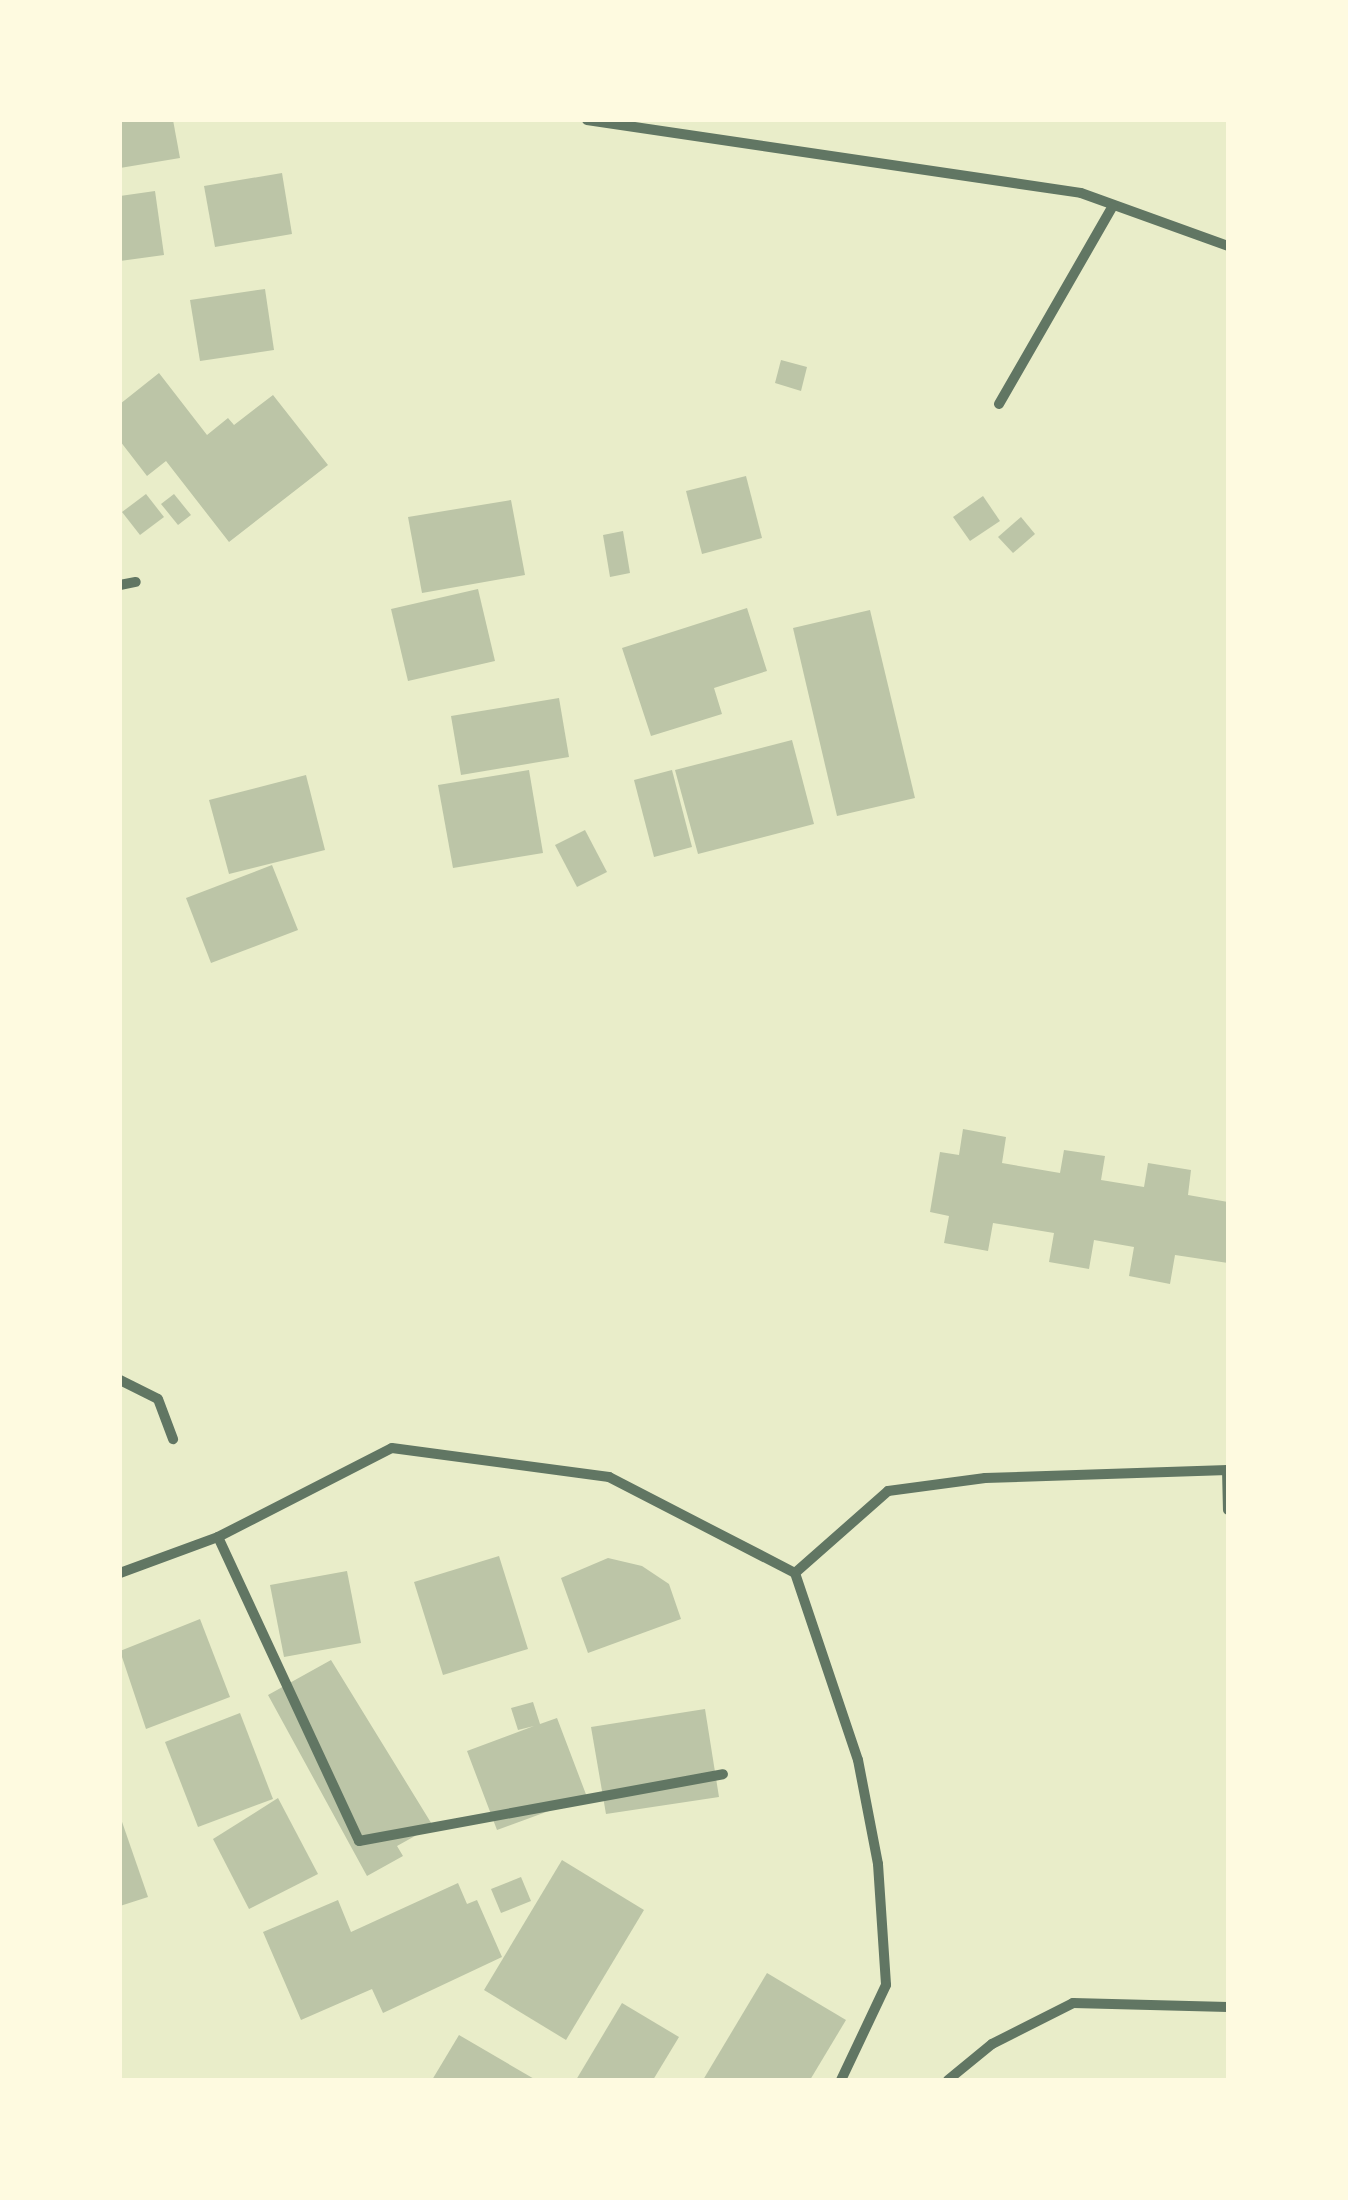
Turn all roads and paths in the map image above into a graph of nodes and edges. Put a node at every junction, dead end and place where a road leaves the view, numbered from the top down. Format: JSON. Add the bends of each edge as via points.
{"nodes":[{"id":1,"x":587,"y":120,"type":"edge"},
{"id":2,"x":1113,"y":206,"type":"junction"},
{"id":3,"x":1228,"y":246,"type":"edge"},
{"id":4,"x":999,"y":404,"type":"dead end"},
{"id":5,"x":136,"y":582,"type":"dead end"},
{"id":6,"x":120,"y":586,"type":"edge"},
{"id":7,"x":120,"y":1380,"type":"edge"},
{"id":8,"x":173,"y":1438,"type":"dead end"},
{"id":9,"x":1227,"y":1470,"type":"edge"},
{"id":10,"x":1228,"y":1510,"type":"edge"},
{"id":11,"x":218,"y":1537,"type":"junction"},
{"id":12,"x":120,"y":1572,"type":"edge"},
{"id":13,"x":795,"y":1573,"type":"junction"},
{"id":14,"x":723,"y":1774,"type":"dead end"},
{"id":15,"x":1228,"y":2007,"type":"edge"},
{"id":16,"x":841,"y":2080,"type":"edge"},
{"id":17,"x":948,"y":2080,"type":"edge"}],
"edges":[{"from":1,"to":2,"type":"street","via":[[1082,193]]},
{"from":2,"to":3,"type":"street"},
{"from":2,"to":4,"type":"street"},
{"from":5,"to":6,"type":"street"},
{"from":7,"to":8,"type":"street","via":[[158,1399]]},
{"from":9,"to":10,"type":"street"},
{"from":9,"to":13,"type":"street","via":[[1037,1475],[888,1491]]},
{"from":11,"to":12,"type":"street"},
{"from":11,"to":13,"type":"street","via":[[392,1448],[610,1477]]},
{"from":11,"to":14,"type":"street","via":[[359,1841]]},
{"from":13,"to":16,"type":"street","via":[[858,1760],[878,1864],[886,1985]]},
{"from":15,"to":17,"type":"street","via":[[1073,2003],[992,2044]]}]}
